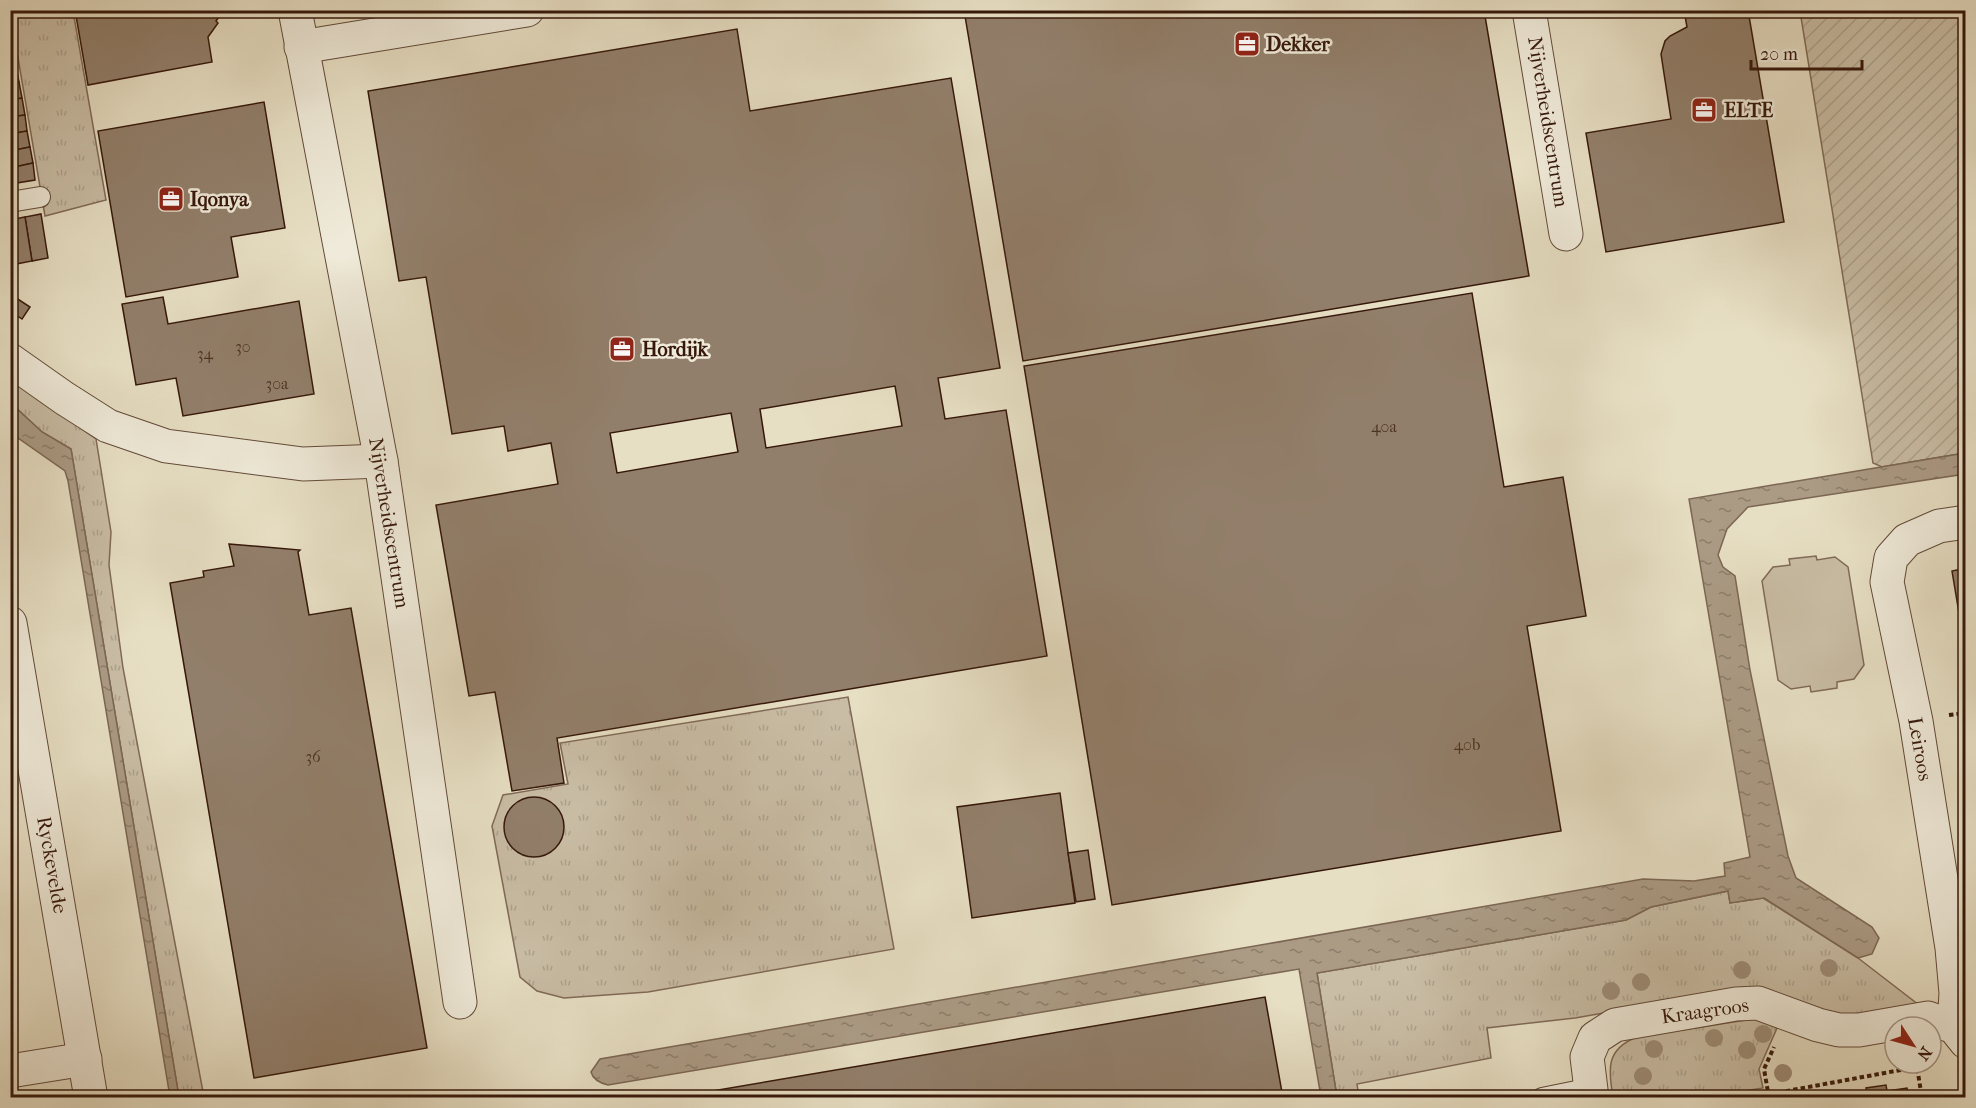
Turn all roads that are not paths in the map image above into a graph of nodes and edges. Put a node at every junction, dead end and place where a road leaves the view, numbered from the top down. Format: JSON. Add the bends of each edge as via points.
{"nodes":[{"id":1,"x":295,"y":10,"type":"edge"},
{"id":2,"x":527,"y":10,"type":"edge"},
{"id":3,"x":1529,"y":10,"type":"edge"},
{"id":4,"x":301,"y":47,"type":"junction"},
{"id":5,"x":40,"y":197,"type":"dead end"},
{"id":6,"x":10,"y":202,"type":"edge"},
{"id":7,"x":1566,"y":234,"type":"dead end"},
{"id":8,"x":10,"y":360,"type":"edge"},
{"id":9,"x":381,"y":461,"type":"junction"},
{"id":10,"x":1965,"y":522,"type":"edge"},
{"id":11,"x":11,"y":629,"type":"edge"},
{"id":12,"x":460,"y":1002,"type":"dead end"},
{"id":13,"x":1960,"y":1035,"type":"edge"},
{"id":14,"x":85,"y":1059,"type":"junction"},
{"id":15,"x":10,"y":1071,"type":"edge"},
{"id":16,"x":1591,"y":1093,"type":"edge"},
{"id":17,"x":92,"y":1098,"type":"edge"},
{"id":18,"x":1542,"y":1098,"type":"edge"}],
"edges":[{"from":1,"to":4,"type":"street","name":"Nijverheidscentrum"},
{"from":2,"to":4,"type":"street"},
{"from":3,"to":7,"type":"street","name":"Nijverheidscentrum"},
{"from":4,"to":9,"type":"street","name":"Nijverheidscentrum"},
{"from":5,"to":6,"type":"lane"},
{"from":8,"to":9,"type":"street","via":[[108,426],[166,446],[303,464]]},
{"from":9,"to":12,"type":"street","name":"Nijverheidscentrum"},
{"from":10,"to":13,"type":"street","name":"Leiroos","via":[[1939,526],[1907,540],[1891,558],[1887,582],[1916,721],[1952,948]]},
{"from":11,"to":14,"type":"street","name":"Ryckevelde"},
{"from":13,"to":16,"type":"street","name":"Kraagroos","via":[[1928,1018],[1839,1030],[1758,1003],[1736,1004],[1615,1025],[1595,1038],[1587,1057]]},
{"from":14,"to":15,"type":"street"},
{"from":14,"to":17,"type":"street","name":"Ryckevelde"},
{"from":16,"to":18,"type":"lane","name":"Kraagroos"}]}
